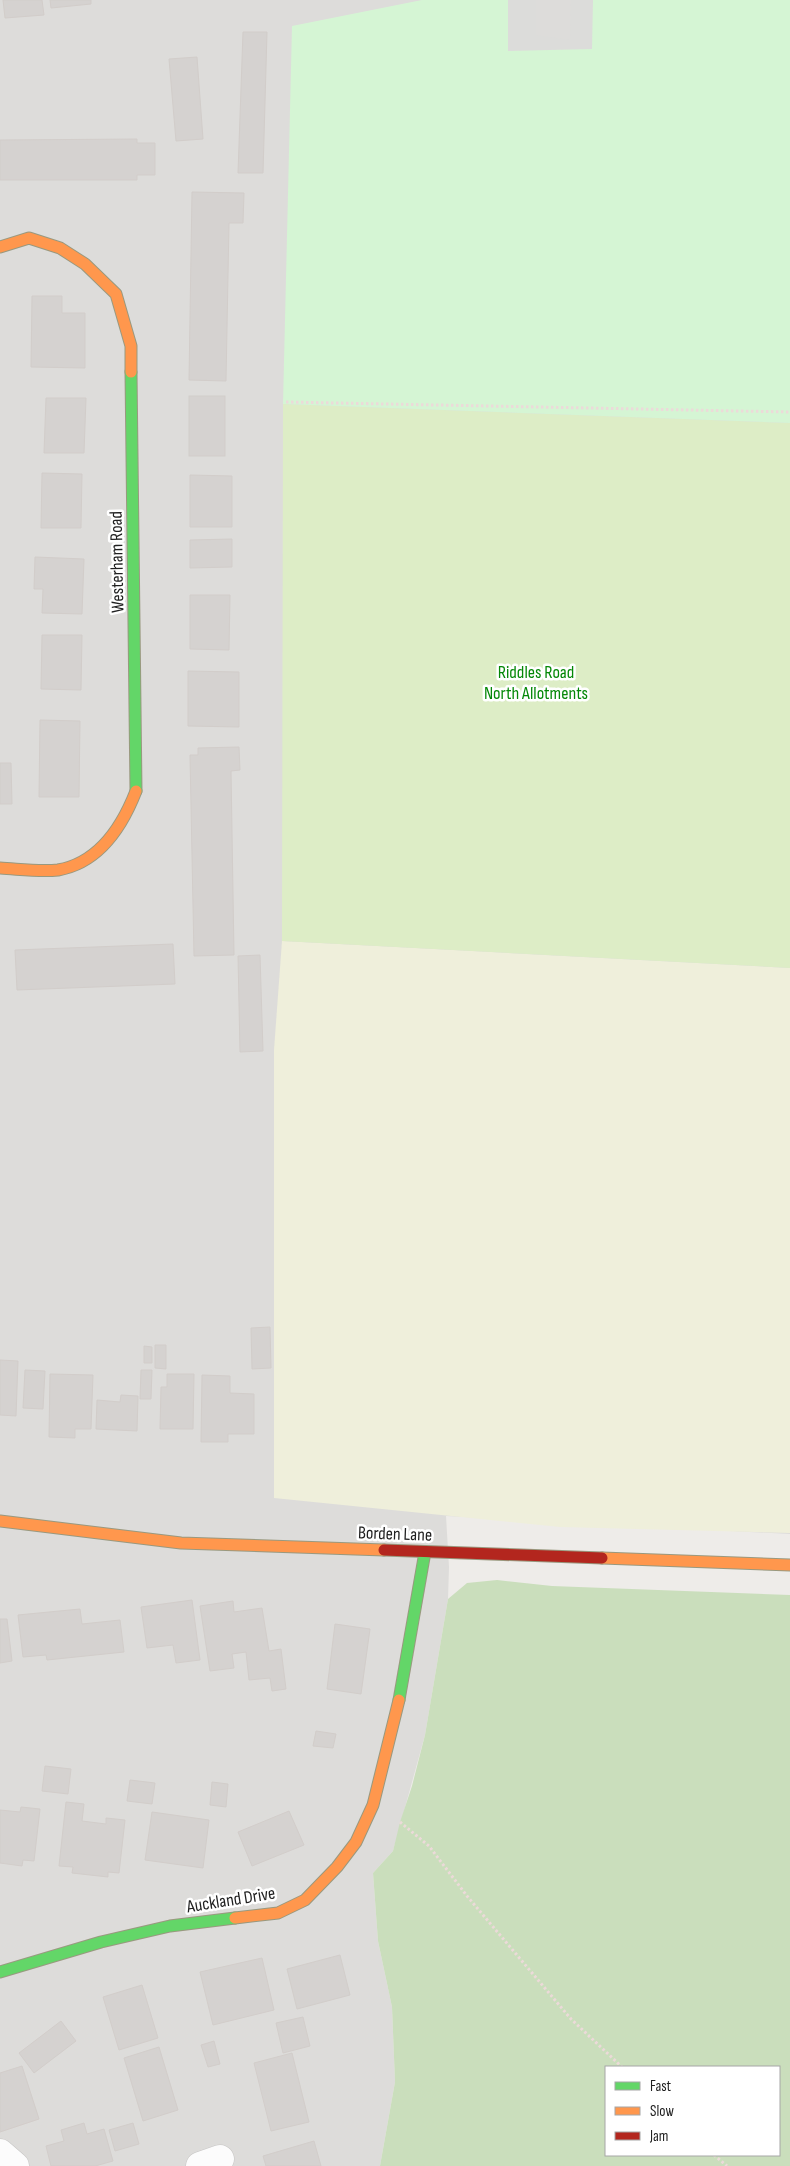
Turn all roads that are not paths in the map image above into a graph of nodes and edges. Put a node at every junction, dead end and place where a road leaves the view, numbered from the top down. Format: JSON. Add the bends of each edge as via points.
{"nodes":[{"id":1,"x":0,"y":246,"type":"edge"},
{"id":2,"x":0,"y":868,"type":"edge"},
{"id":3,"x":0,"y":1521,"type":"edge"},
{"id":4,"x":425,"y":1552,"type":"junction"},
{"id":5,"x":790,"y":1565,"type":"edge"},
{"id":6,"x":0,"y":1972,"type":"edge"},
{"id":7,"x":0,"y":2153,"type":"edge"},
{"id":8,"x":15,"y":2166,"type":"edge"}],
"edges":[{"from":1,"to":2,"type":"street","name":"Westerham Road","via":[[29,238],[60,248],[85,264],[116,294],[131,346],[137,788],[126,818],[113,838],[77,864],[56,870]]},
{"from":3,"to":4,"type":"street","name":"Borden Lane","via":[[181,1544]]},
{"from":4,"to":5,"type":"street","name":"Borden Lane"},
{"from":4,"to":6,"type":"street","name":"Auckland Drive","via":[[400,1696],[373,1805],[356,1842],[305,1900],[278,1913],[170,1926],[101,1942]]},
{"from":7,"to":8,"type":"street"}]}
